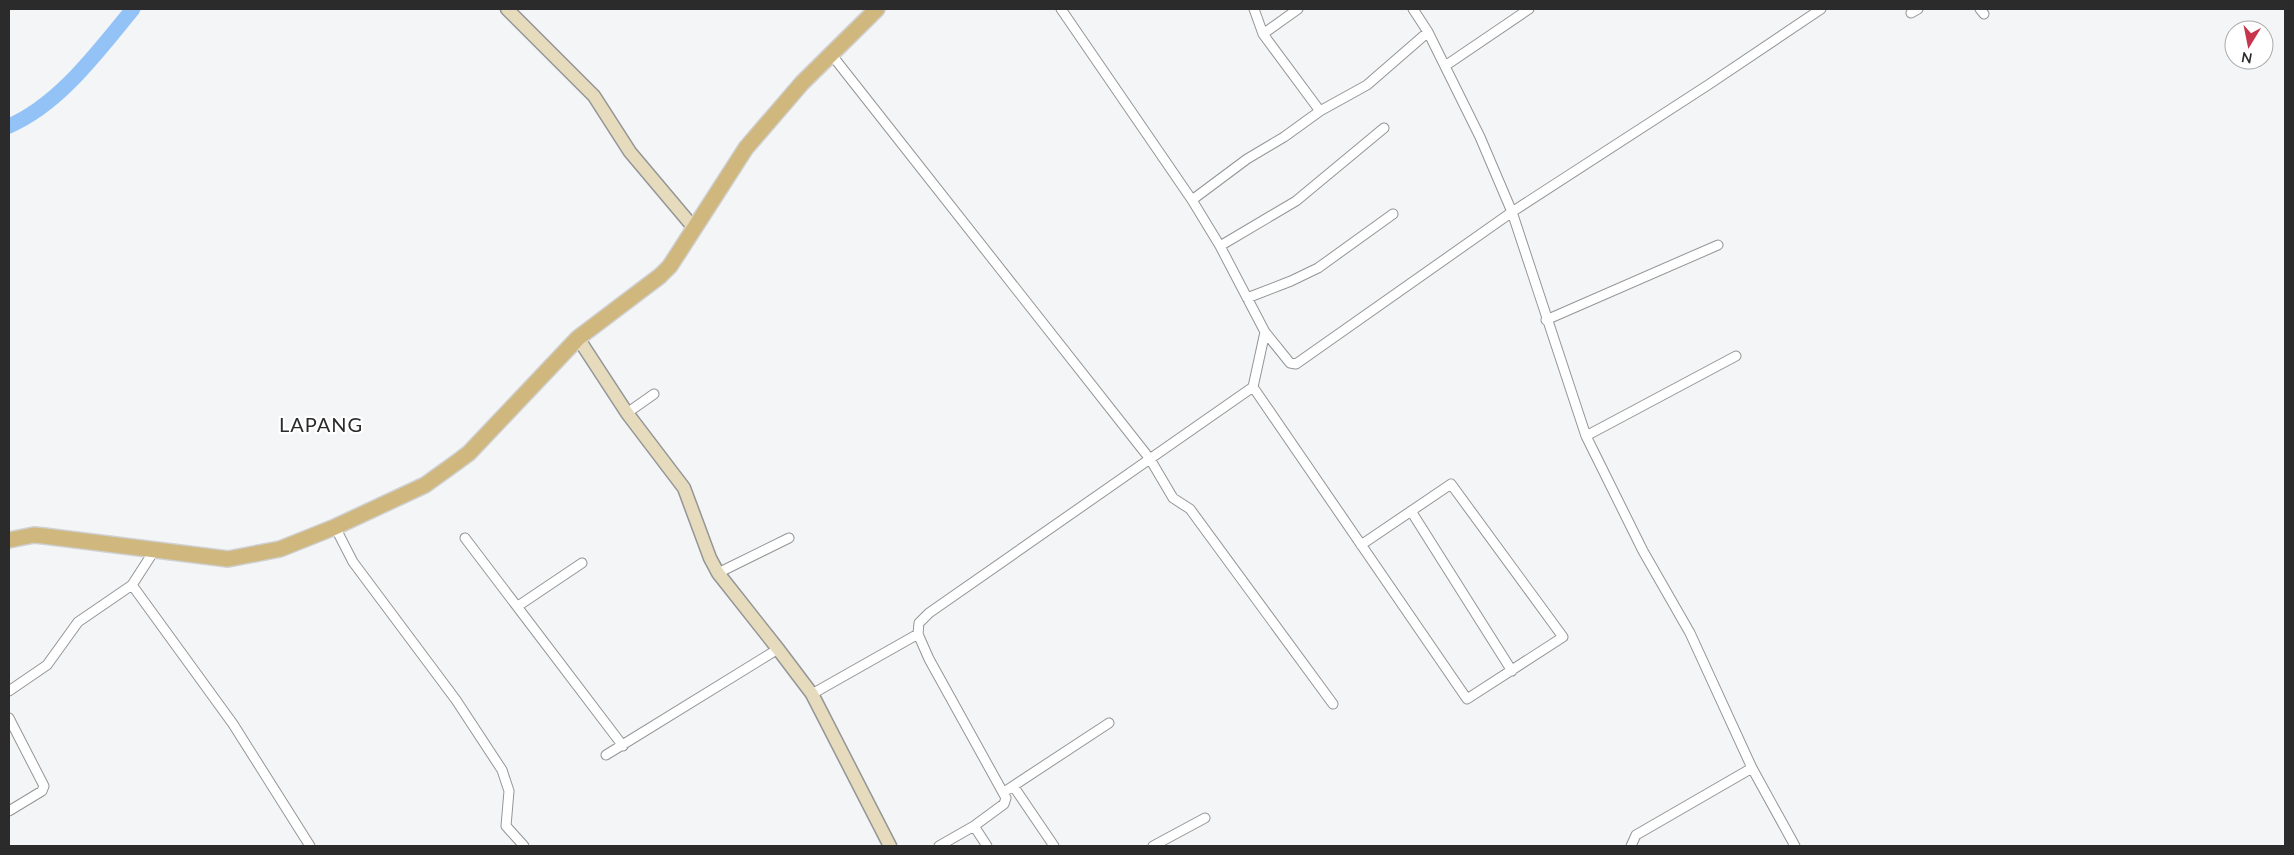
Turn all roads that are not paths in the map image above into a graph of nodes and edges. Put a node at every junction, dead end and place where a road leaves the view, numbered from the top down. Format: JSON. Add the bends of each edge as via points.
{"nodes":[{"id":1,"x":507,"y":9,"type":"edge"},
{"id":2,"x":877,"y":9,"type":"edge"},
{"id":3,"x":1061,"y":9,"type":"edge"},
{"id":4,"x":1254,"y":9,"type":"edge"},
{"id":5,"x":1298,"y":9,"type":"edge"},
{"id":6,"x":1413,"y":9,"type":"edge"},
{"id":7,"x":1529,"y":9,"type":"edge"},
{"id":8,"x":1820,"y":9,"type":"edge"},
{"id":9,"x":1428,"y":32,"type":"junction"},
{"id":10,"x":1262,"y":34,"type":"junction"},
{"id":11,"x":831,"y":54,"type":"junction"},
{"id":12,"x":1445,"y":66,"type":"junction"},
{"id":13,"x":1320,"y":111,"type":"junction"},
{"id":14,"x":1384,"y":128,"type":"dead end"},
{"id":15,"x":1192,"y":200,"type":"junction"},
{"id":16,"x":1512,"y":212,"type":"junction"},
{"id":17,"x":1393,"y":214,"type":"dead end"},
{"id":18,"x":694,"y":228,"type":"junction"},
{"id":19,"x":1718,"y":245,"type":"dead end"},
{"id":20,"x":1220,"y":246,"type":"junction"},
{"id":21,"x":1247,"y":298,"type":"junction"},
{"id":22,"x":1546,"y":320,"type":"junction"},
{"id":23,"x":1265,"y":332,"type":"junction"},
{"id":24,"x":578,"y":338,"type":"junction"},
{"id":25,"x":1736,"y":356,"type":"dead end"},
{"id":26,"x":1253,"y":387,"type":"junction"},
{"id":27,"x":654,"y":394,"type":"dead end"},
{"id":28,"x":627,"y":413,"type":"junction"},
{"id":29,"x":1586,"y":436,"type":"junction"},
{"id":30,"x":1150,"y":459,"type":"junction"},
{"id":31,"x":1411,"y":511,"type":"junction"},
{"id":32,"x":335,"y":527,"type":"junction"},
{"id":33,"x":465,"y":538,"type":"dead end"},
{"id":34,"x":789,"y":538,"type":"dead end"},
{"id":35,"x":9,"y":540,"type":"edge"},
{"id":36,"x":1362,"y":545,"type":"junction"},
{"id":37,"x":154,"y":551,"type":"junction"},
{"id":38,"x":582,"y":563,"type":"dead end"},
{"id":39,"x":718,"y":573,"type":"junction"},
{"id":40,"x":132,"y":585,"type":"junction"},
{"id":41,"x":518,"y":606,"type":"junction"},
{"id":42,"x":918,"y":634,"type":"junction"},
{"id":43,"x":778,"y":649,"type":"junction"},
{"id":44,"x":1512,"y":671,"type":"junction"},
{"id":45,"x":9,"y":691,"type":"edge"},
{"id":46,"x":812,"y":694,"type":"junction"},
{"id":47,"x":1333,"y":704,"type":"dead end"},
{"id":48,"x":9,"y":718,"type":"edge"},
{"id":49,"x":1109,"y":723,"type":"dead end"},
{"id":50,"x":623,"y":746,"type":"junction"},
{"id":51,"x":606,"y":755,"type":"dead end"},
{"id":52,"x":1752,"y":768,"type":"junction"},
{"id":53,"x":1014,"y":787,"type":"junction"},
{"id":54,"x":1004,"y":792,"type":"junction"},
{"id":55,"x":9,"y":811,"type":"edge"},
{"id":56,"x":1205,"y":818,"type":"dead end"},
{"id":57,"x":974,"y":826,"type":"junction"},
{"id":58,"x":310,"y":846,"type":"edge"},
{"id":59,"x":524,"y":846,"type":"edge"},
{"id":60,"x":890,"y":846,"type":"edge"},
{"id":61,"x":939,"y":846,"type":"edge"},
{"id":62,"x":987,"y":846,"type":"edge"},
{"id":63,"x":1054,"y":846,"type":"edge"},
{"id":64,"x":1153,"y":846,"type":"edge"},
{"id":65,"x":1632,"y":846,"type":"edge"},
{"id":66,"x":1795,"y":846,"type":"edge"}],
"edges":[{"from":1,"to":18,"type":"street","via":[[594,96],[630,152]]},
{"from":2,"to":11,"type":"main road"},
{"from":3,"to":15,"type":"street"},
{"from":4,"to":10,"type":"street"},
{"from":5,"to":10,"type":"street"},
{"from":6,"to":9,"type":"street"},
{"from":7,"to":12,"type":"street"},
{"from":8,"to":16,"type":"street"},
{"from":9,"to":12,"type":"street"},
{"from":9,"to":13,"type":"street","via":[[1366,84]]},
{"from":10,"to":13,"type":"street"},
{"from":11,"to":18,"type":"main road","via":[[746,148]]},
{"from":11,"to":30,"type":"street"},
{"from":12,"to":16,"type":"street"},
{"from":13,"to":15,"type":"street"},
{"from":14,"to":20,"type":"street","via":[[1296,201]]},
{"from":15,"to":20,"type":"street"},
{"from":16,"to":22,"type":"street"},
{"from":16,"to":23,"type":"street","via":[[1296,364],[1290,364]]},
{"from":17,"to":21,"type":"street","via":[[1318,268]]},
{"from":18,"to":24,"type":"main road","via":[[660,276]]},
{"from":19,"to":22,"type":"street"},
{"from":20,"to":21,"type":"street"},
{"from":21,"to":23,"type":"street"},
{"from":22,"to":29,"type":"street"},
{"from":23,"to":26,"type":"street"},
{"from":24,"to":28,"type":"street"},
{"from":24,"to":32,"type":"main road","via":[[457,462],[425,485]]},
{"from":25,"to":29,"type":"street"},
{"from":26,"to":30,"type":"street"},
{"from":26,"to":36,"type":"street"},
{"from":27,"to":28,"type":"street"},
{"from":28,"to":39,"type":"street","via":[[684,488]]},
{"from":29,"to":52,"type":"street","via":[[1643,551],[1690,633]]},
{"from":30,"to":42,"type":"street","via":[[929,613],[919,623]]},
{"from":30,"to":47,"type":"street","via":[[1173,498],[1190,509]]},
{"from":31,"to":36,"type":"street"},
{"from":31,"to":44,"type":"street"},
{"from":31,"to":44,"type":"street","via":[[1451,484],[1563,637]]},
{"from":32,"to":37,"type":"main road","via":[[280,549],[228,559]]},
{"from":32,"to":59,"type":"street","via":[[353,562],[456,700],[502,770],[509,791],[506,826]]},
{"from":33,"to":41,"type":"street"},
{"from":34,"to":39,"type":"street"},
{"from":35,"to":37,"type":"main road","via":[[34,535]]},
{"from":36,"to":44,"type":"street","via":[[1467,699]]},
{"from":37,"to":40,"type":"street"},
{"from":38,"to":41,"type":"street"},
{"from":39,"to":43,"type":"street"},
{"from":40,"to":45,"type":"street","via":[[78,622],[47,665]]},
{"from":40,"to":58,"type":"street","via":[[233,724]]},
{"from":41,"to":50,"type":"street"},
{"from":42,"to":46,"type":"street"},
{"from":42,"to":54,"type":"street"},
{"from":43,"to":46,"type":"street"},
{"from":43,"to":50,"type":"street"},
{"from":46,"to":60,"type":"street"},
{"from":48,"to":55,"type":"street","via":[[44,786],[42,791]]},
{"from":49,"to":53,"type":"street"},
{"from":50,"to":51,"type":"street"},
{"from":52,"to":65,"type":"street","via":[[1636,835]]},
{"from":52,"to":66,"type":"street"},
{"from":53,"to":54,"type":"street"},
{"from":53,"to":63,"type":"street"},
{"from":54,"to":57,"type":"street","via":[[1004,804]]},
{"from":56,"to":64,"type":"street"},
{"from":57,"to":61,"type":"street"},
{"from":57,"to":62,"type":"street"}]}
